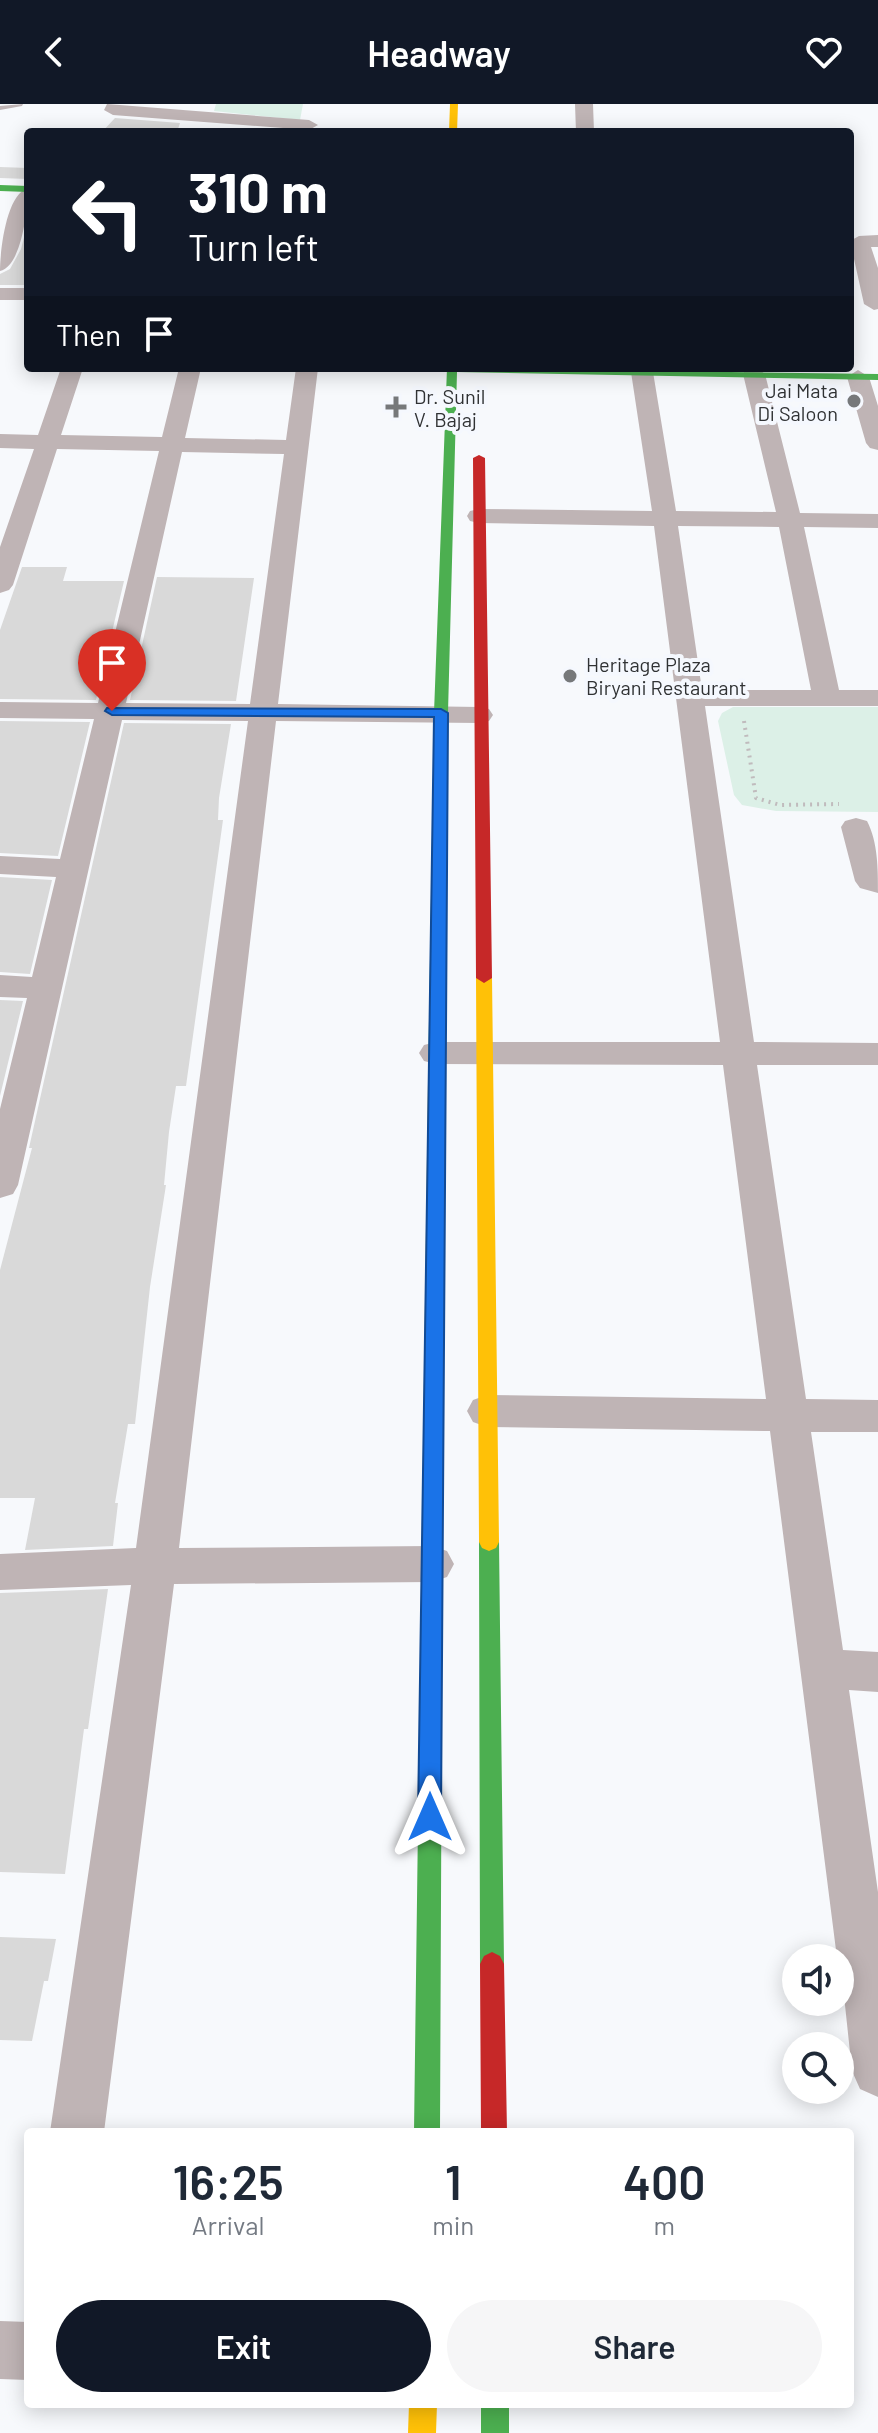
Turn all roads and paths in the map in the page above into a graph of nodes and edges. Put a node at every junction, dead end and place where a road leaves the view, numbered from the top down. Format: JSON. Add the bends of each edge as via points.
{"nodes":[{"id":1,"x":19,"y":104,"type":"edge"},
{"id":2,"x":312,"y":104,"type":"edge"},
{"id":3,"x":454,"y":104,"type":"edge"},
{"id":4,"x":584,"y":104,"type":"edge"},
{"id":5,"x":0,"y":108,"type":"edge"},
{"id":6,"x":200,"y":110,"type":"edge"},
{"id":7,"x":112,"y":112,"type":"edge"},
{"id":8,"x":302,"y":128,"type":"edge"},
{"id":9,"x":308,"y":128,"type":"edge"},
{"id":10,"x":453,"y":128,"type":"edge"},
{"id":11,"x":585,"y":128,"type":"edge"},
{"id":12,"x":0,"y":188,"type":"edge"},
{"id":13,"x":24,"y":191,"type":"edge"},
{"id":14,"x":24,"y":202,"type":"edge"},
{"id":15,"x":862,"y":241,"type":"edge"},
{"id":16,"x":0,"y":265,"type":"edge"},
{"id":17,"x":859,"y":268,"type":"edge"},
{"id":18,"x":0,"y":294,"type":"edge"},
{"id":19,"x":24,"y":294,"type":"edge"},
{"id":20,"x":877,"y":309,"type":"edge"},
{"id":21,"x":71,"y":372,"type":"edge"},
{"id":22,"x":189,"y":372,"type":"edge"},
{"id":23,"x":306,"y":372,"type":"edge"},
{"id":24,"x":452,"y":372,"type":"edge"},
{"id":25,"x":573,"y":372,"type":"edge"},
{"id":26,"x":621,"y":372,"type":"edge"},
{"id":27,"x":665,"y":372,"type":"edge"},
{"id":28,"x":478,"y":374,"type":"edge"},
{"id":29,"x":754,"y":374,"type":"junction"},
{"id":30,"x":868,"y":377,"type":"edge"},
{"id":31,"x":0,"y":441,"type":"edge"},
{"id":32,"x":49,"y":442,"type":"junction"},
{"id":33,"x":479,"y":443,"type":"dead end"},
{"id":34,"x":878,"y":443,"type":"edge"},
{"id":35,"x":172,"y":445,"type":"junction"},
{"id":36,"x":296,"y":447,"type":"junction"},
{"id":37,"x":0,"y":503,"type":"edge"},
{"id":38,"x":25,"y":503,"type":"junction"},
{"id":39,"x":479,"y":516,"type":"junction"},
{"id":40,"x":665,"y":518,"type":"junction"},
{"id":41,"x":790,"y":520,"type":"junction"},
{"id":42,"x":878,"y":521,"type":"edge"},
{"id":43,"x":0,"y":585,"type":"edge"},
{"id":44,"x":690,"y":698,"type":"junction"},
{"id":45,"x":827,"y":698,"type":"junction"},
{"id":46,"x":878,"y":698,"type":"edge"},
{"id":47,"x":0,"y":710,"type":"edge"},
{"id":48,"x":112,"y":711,"type":"junction"},
{"id":49,"x":441,"y":713,"type":"junction"},
{"id":50,"x":262,"y":714,"type":"junction"},
{"id":51,"x":479,"y":715,"type":"junction"},
{"id":52,"x":751,"y":715,"type":"dead end"},
{"id":53,"x":853,"y":815,"type":"joint"},
{"id":54,"x":0,"y":865,"type":"edge"},
{"id":55,"x":74,"y":869,"type":"junction"},
{"id":56,"x":878,"y":884,"type":"edge"},
{"id":57,"x":0,"y":986,"type":"edge"},
{"id":58,"x":44,"y":988,"type":"junction"},
{"id":59,"x":738,"y":1052,"type":"junction"},
{"id":60,"x":436,"y":1053,"type":"junction"},
{"id":61,"x":483,"y":1053,"type":"junction"},
{"id":62,"x":878,"y":1054,"type":"edge"},
{"id":63,"x":10,"y":1100,"type":"edge"},
{"id":64,"x":0,"y":1185,"type":"edge"},
{"id":65,"x":487,"y":1411,"type":"junction"},
{"id":66,"x":788,"y":1416,"type":"junction"},
{"id":67,"x":878,"y":1416,"type":"edge"},
{"id":68,"x":432,"y":1564,"type":"junction"},
{"id":69,"x":155,"y":1566,"type":"junction"},
{"id":70,"x":0,"y":1572,"type":"edge"},
{"id":71,"x":823,"y":1669,"type":"junction"},
{"id":72,"x":878,"y":1672,"type":"edge"},
{"id":73,"x":878,"y":2071,"type":"edge"},
{"id":74,"x":78,"y":2128,"type":"edge"},
{"id":75,"x":427,"y":2128,"type":"edge"},
{"id":76,"x":494,"y":2128,"type":"edge"},
{"id":77,"x":0,"y":2350,"type":"edge"},
{"id":78,"x":24,"y":2351,"type":"edge"},
{"id":79,"x":423,"y":2408,"type":"edge"},
{"id":80,"x":495,"y":2408,"type":"edge"},
{"id":81,"x":422,"y":2433,"type":"edge"},
{"id":82,"x":495,"y":2433,"type":"edge"}],
"edges":[{"from":1,"to":5,"type":"lane"},
{"from":2,"to":9,"type":"street"},
{"from":3,"to":10,"type":"main road"},
{"from":4,"to":11,"type":"street"},
{"from":6,"to":7,"type":"street"},
{"from":6,"to":8,"type":"street"},
{"from":12,"to":13,"type":"main road"},
{"from":14,"to":16,"type":"street"},
{"from":15,"to":17,"type":"street"},
{"from":17,"to":20,"type":"street"},
{"from":18,"to":19,"type":"street"},
{"from":21,"to":32,"type":"street"},
{"from":22,"to":35,"type":"street"},
{"from":23,"to":36,"type":"street"},
{"from":24,"to":49,"type":"main road"},
{"from":25,"to":28,"type":"main road"},
{"from":26,"to":40,"type":"street"},
{"from":27,"to":29,"type":"main road"},
{"from":29,"to":30,"type":"main road"},
{"from":29,"to":41,"type":"street"},
{"from":30,"to":34,"type":"street"},
{"from":31,"to":32,"type":"street"},
{"from":32,"to":35,"type":"street"},
{"from":32,"to":38,"type":"street"},
{"from":33,"to":39,"type":"main road"},
{"from":35,"to":36,"type":"street"},
{"from":35,"to":48,"type":"street"},
{"from":36,"to":50,"type":"street"},
{"from":37,"to":38,"type":"street"},
{"from":38,"to":43,"type":"street"},
{"from":39,"to":40,"type":"street"},
{"from":39,"to":51,"type":"main road"},
{"from":40,"to":41,"type":"street"},
{"from":40,"to":44,"type":"street"},
{"from":41,"to":42,"type":"street"},
{"from":41,"to":45,"type":"street"},
{"from":44,"to":45,"type":"street"},
{"from":44,"to":59,"type":"street"},
{"from":45,"to":46,"type":"street"},
{"from":47,"to":48,"type":"street"},
{"from":48,"to":50,"type":"street"},
{"from":48,"to":55,"type":"street"},
{"from":49,"to":50,"type":"street"},
{"from":49,"to":51,"type":"street"},
{"from":49,"to":60,"type":"main road"},
{"from":50,"to":69,"type":"street"},
{"from":51,"to":61,"type":"main road"},
{"from":52,"to":53,"type":"path","via":[[744,719],[756,798]]},
{"from":53,"to":56,"type":"street","via":[[871,881]]},
{"from":54,"to":55,"type":"street"},
{"from":55,"to":58,"type":"street"},
{"from":57,"to":58,"type":"street"},
{"from":58,"to":63,"type":"street"},
{"from":59,"to":61,"type":"street"},
{"from":59,"to":62,"type":"street"},
{"from":59,"to":66,"type":"street"},
{"from":60,"to":61,"type":"street"},
{"from":60,"to":68,"type":"main road"},
{"from":61,"to":65,"type":"main road"},
{"from":63,"to":64,"type":"street"},
{"from":65,"to":66,"type":"street"},
{"from":65,"to":76,"type":"main road"},
{"from":66,"to":67,"type":"street"},
{"from":66,"to":71,"type":"street"},
{"from":68,"to":69,"type":"street"},
{"from":68,"to":75,"type":"main road"},
{"from":69,"to":70,"type":"street"},
{"from":69,"to":74,"type":"street"},
{"from":71,"to":72,"type":"street"},
{"from":71,"to":73,"type":"street"},
{"from":77,"to":78,"type":"street"},
{"from":79,"to":81,"type":"main road"},
{"from":80,"to":82,"type":"main road"}]}
